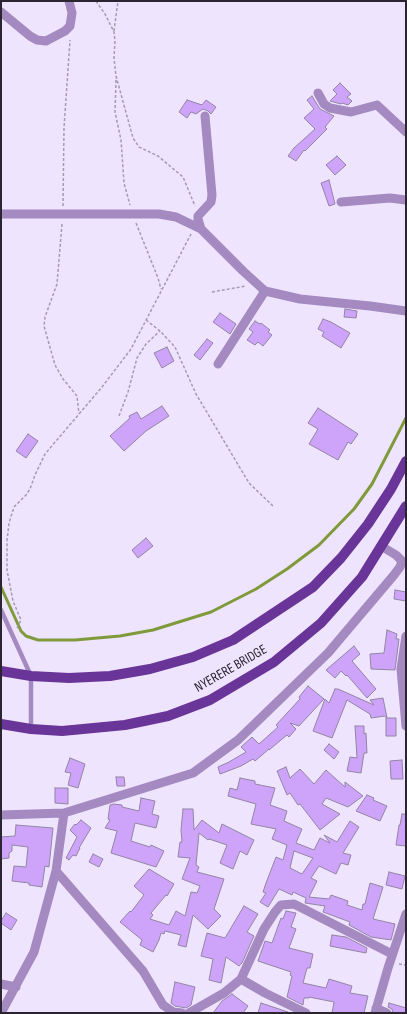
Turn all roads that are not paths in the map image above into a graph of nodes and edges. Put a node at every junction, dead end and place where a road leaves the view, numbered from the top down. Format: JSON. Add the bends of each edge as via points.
{"nodes":[{"id":1,"x":69,"y":1,"type":"edge"},
{"id":2,"x":1,"y":12,"type":"edge"},
{"id":3,"x":318,"y":93,"type":"dead end"},
{"id":4,"x":205,"y":116,"type":"dead end"},
{"id":5,"x":406,"y":132,"type":"edge"},
{"id":6,"x":406,"y":200,"type":"edge"},
{"id":7,"x":341,"y":202,"type":"dead end"},
{"id":8,"x":1,"y":214,"type":"edge"},
{"id":9,"x":198,"y":227,"type":"junction"},
{"id":10,"x":265,"y":291,"type":"junction"},
{"id":11,"x":406,"y":311,"type":"edge"},
{"id":12,"x":218,"y":364,"type":"dead end"},
{"id":13,"x":406,"y":461,"type":"edge"},
{"id":14,"x":406,"y":506,"type":"edge"},
{"id":15,"x":381,"y":546,"type":"junction"},
{"id":16,"x":404,"y":561,"type":"edge"},
{"id":17,"x":1,"y":610,"type":"edge"},
{"id":18,"x":4,"y":622,"type":"edge"},
{"id":19,"x":406,"y":636,"type":"edge"},
{"id":20,"x":1,"y":671,"type":"edge"},
{"id":21,"x":31,"y":676,"type":"junction"},
{"id":22,"x":1,"y":724,"type":"edge"},
{"id":23,"x":406,"y":726,"type":"edge"},
{"id":24,"x":31,"y":729,"type":"junction"},
{"id":25,"x":64,"y":813,"type":"junction"},
{"id":26,"x":1,"y":815,"type":"edge"},
{"id":27,"x":56,"y":871,"type":"junction"},
{"id":28,"x":406,"y":914,"type":"edge"},
{"id":29,"x":392,"y":954,"type":"junction"},
{"id":30,"x":241,"y":979,"type":"junction"},
{"id":31,"x":1,"y":984,"type":"edge"},
{"id":32,"x":16,"y":987,"type":"junction"},
{"id":33,"x":163,"y":1009,"type":"edge"},
{"id":34,"x":376,"y":1011,"type":"edge"},
{"id":35,"x":1,"y":1013,"type":"edge"},
{"id":36,"x":182,"y":1013,"type":"edge"},
{"id":37,"x":189,"y":1013,"type":"edge"},
{"id":38,"x":306,"y":1013,"type":"edge"},
{"id":39,"x":387,"y":1013,"type":"edge"}],
"edges":[{"from":1,"to":2,"type":"street","via":[[72,13],[70,26],[46,41],[30,36]]},
{"from":3,"to":5,"type":"street","via":[[324,104],[330,108],[351,112],[377,105]]},
{"from":4,"to":9,"type":"street","via":[[212,195],[211,202],[198,216]]},
{"from":6,"to":7,"type":"street","via":[[390,198]]},
{"from":8,"to":9,"type":"street","via":[[165,215]]},
{"from":9,"to":10,"type":"street"},
{"from":10,"to":11,"type":"street","via":[[300,299]]},
{"from":10,"to":12,"type":"street"},
{"from":13,"to":21,"type":"main road","name":"NYERERE BRIDGE","via":[[392,489],[341,558],[312,587],[233,640],[193,657],[150,669],[110,676]]},
{"from":14,"to":15,"type":"main road","name":"NYERERE BRIDGE"},
{"from":15,"to":16,"type":"street"},
{"from":15,"to":24,"type":"main road","name":"NYERERE BRIDGE","via":[[362,577],[321,623],[274,662],[210,700],[168,716],[125,725],[62,731]]},
{"from":16,"to":25,"type":"street","via":[[328,653],[238,740],[193,774]]},
{"from":17,"to":18,"type":"lane"},
{"from":18,"to":21,"type":"lane"},
{"from":19,"to":23,"type":"street","via":[[401,669]]},
{"from":20,"to":21,"type":"main road","name":"NYERERE BRIDGE"},
{"from":21,"to":24,"type":"lane"},
{"from":22,"to":24,"type":"main road","name":"NYERERE BRIDGE"},
{"from":25,"to":26,"type":"street"},
{"from":25,"to":27,"type":"street"},
{"from":27,"to":32,"type":"street","via":[[34,952]]},
{"from":27,"to":33,"type":"street","via":[[144,972]]},
{"from":28,"to":29,"type":"street"},
{"from":29,"to":30,"type":"street","via":[[294,904],[287,904],[281,905],[264,929]]},
{"from":29,"to":34,"type":"street"},
{"from":30,"to":37,"type":"street","via":[[224,993]]},
{"from":30,"to":38,"type":"street"},
{"from":31,"to":32,"type":"street"},
{"from":32,"to":35,"type":"street"},
{"from":33,"to":36,"type":"street"},
{"from":34,"to":39,"type":"street"}]}
